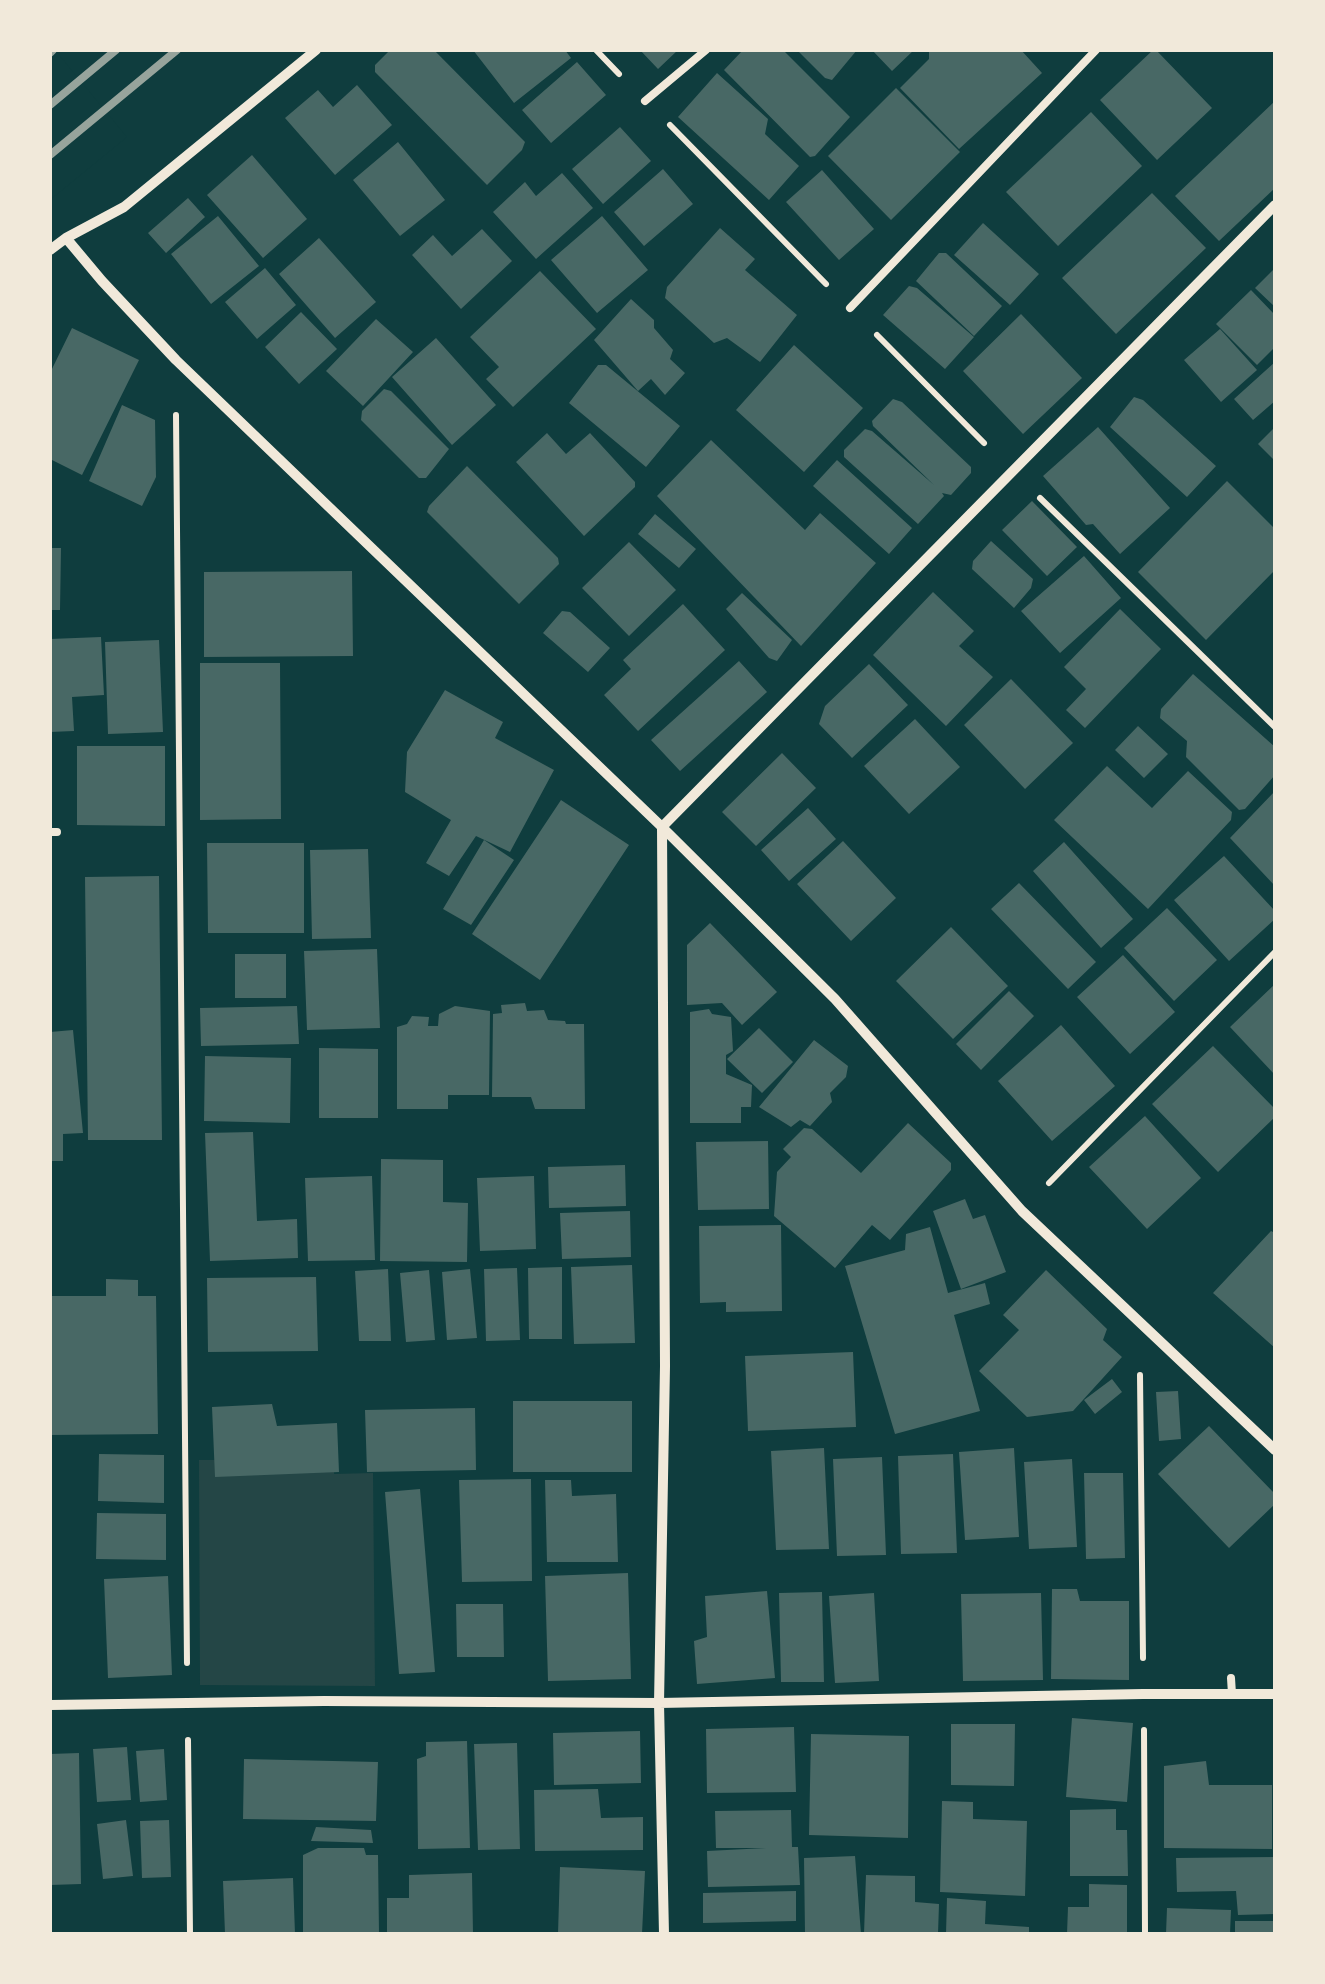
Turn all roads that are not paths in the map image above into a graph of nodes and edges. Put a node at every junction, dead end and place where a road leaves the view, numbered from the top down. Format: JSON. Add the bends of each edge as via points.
{"nodes":[{"id":1,"x":316,"y":50,"type":"edge"},
{"id":2,"x":706,"y":50,"type":"edge"},
{"id":3,"x":1096,"y":50,"type":"edge"},
{"id":4,"x":645,"y":100,"type":"road end"},
{"id":5,"x":1275,"y":205,"type":"edge"},
{"id":6,"x":66,"y":238,"type":"junction"},
{"id":7,"x":50,"y":250,"type":"edge"},
{"id":8,"x":850,"y":308,"type":"road end"},
{"id":9,"x":662,"y":827,"type":"junction"},
{"id":10,"x":1275,"y":1450,"type":"edge"},
{"id":11,"x":1231,"y":1678,"type":"dead end"},
{"id":12,"x":1232,"y":1694,"type":"junction"},
{"id":13,"x":1275,"y":1694,"type":"edge"},
{"id":14,"x":660,"y":1703,"type":"junction"},
{"id":15,"x":50,"y":1705,"type":"edge"},
{"id":16,"x":664,"y":1934,"type":"edge"}],
"edges":[{"from":1,"to":6,"type":"street","via":[[124,207]]},
{"from":2,"to":4,"type":"lane"},
{"from":3,"to":8,"type":"lane"},
{"from":5,"to":9,"type":"street"},
{"from":6,"to":7,"type":"street"},
{"from":6,"to":9,"type":"street","via":[[176,360]]},
{"from":9,"to":10,"type":"street","via":[[835,1000],[1022,1211]]},
{"from":9,"to":14,"type":"street"},
{"from":11,"to":12,"type":"lane"},
{"from":12,"to":13,"type":"street"},
{"from":12,"to":14,"type":"street"},
{"from":14,"to":15,"type":"street"},
{"from":14,"to":16,"type":"street"}]}
